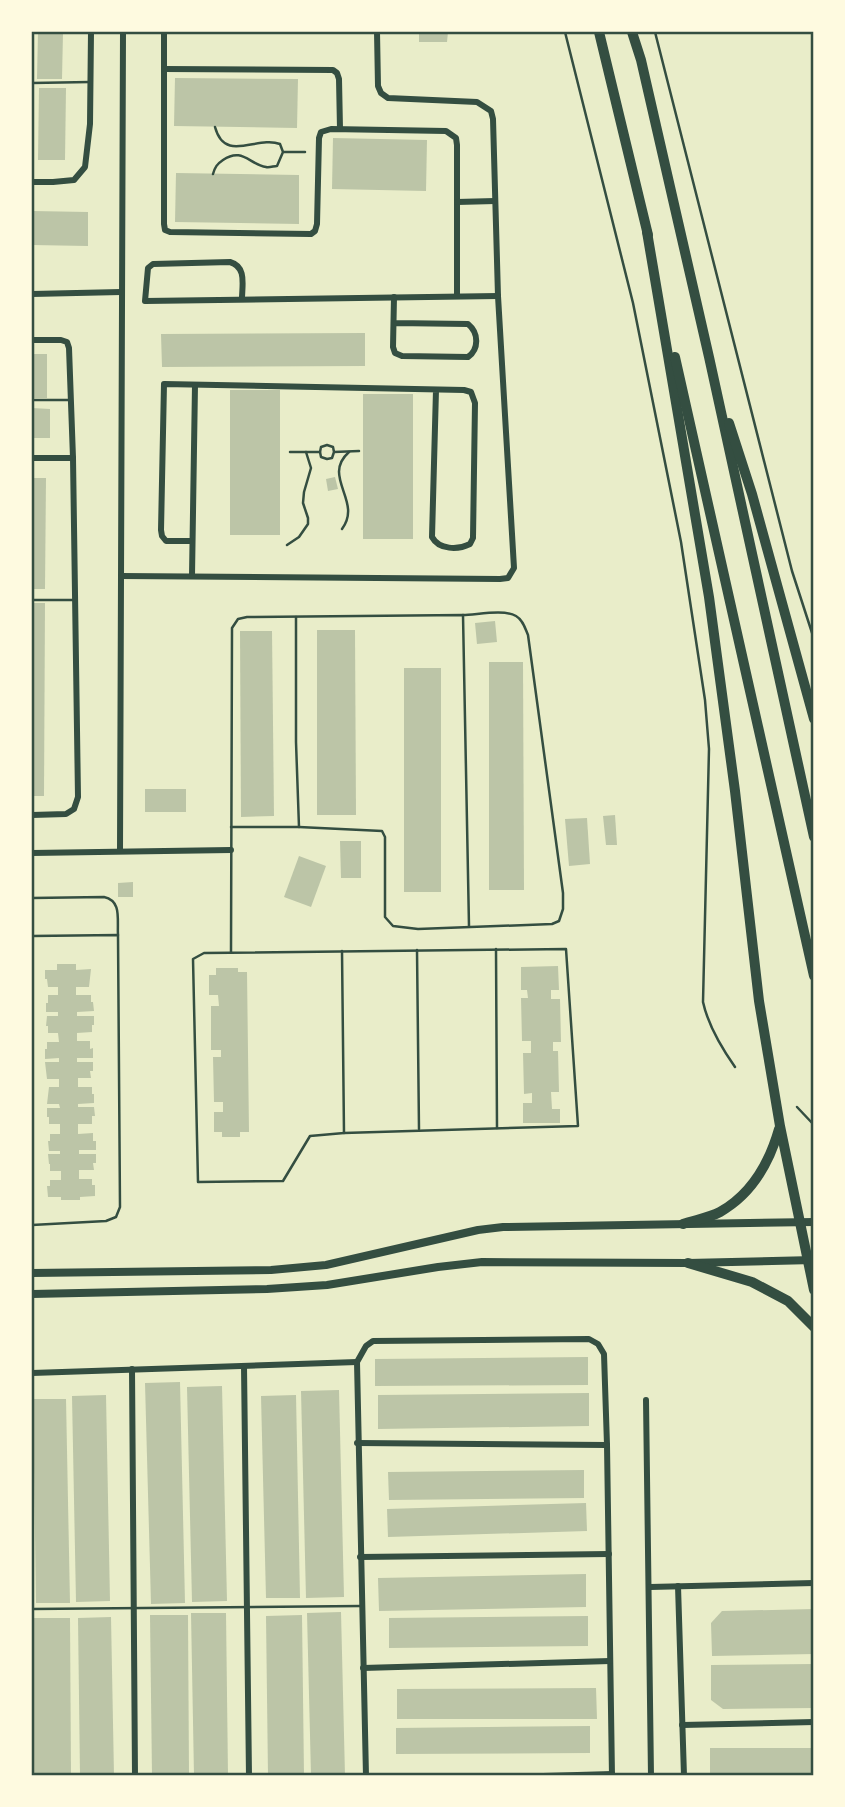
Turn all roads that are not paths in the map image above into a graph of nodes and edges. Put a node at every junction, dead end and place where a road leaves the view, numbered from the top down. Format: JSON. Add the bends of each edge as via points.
{"nodes":[{"id":1,"x":90,"y":32,"type":"edge"},
{"id":2,"x":123,"y":32,"type":"edge"},
{"id":3,"x":164,"y":32,"type":"edge"},
{"id":4,"x":377,"y":32,"type":"edge"},
{"id":5,"x":599,"y":32,"type":"edge"},
{"id":6,"x":632,"y":32,"type":"edge"},
{"id":7,"x":164,"y":69,"type":"junction"},
{"id":8,"x":90,"y":82,"type":"junction"},
{"id":9,"x":32,"y":83,"type":"edge"},
{"id":10,"x":340,"y":129,"type":"junction"},
{"id":11,"x":32,"y":182,"type":"edge"},
{"id":12,"x":495,"y":201,"type":"junction"},
{"id":13,"x":457,"y":202,"type":"junction"},
{"id":14,"x":647,"y":232,"type":"junction"},
{"id":15,"x":121,"y":292,"type":"junction"},
{"id":16,"x":32,"y":294,"type":"edge"},
{"id":17,"x":394,"y":296,"type":"junction"},
{"id":18,"x":457,"y":296,"type":"junction"},
{"id":19,"x":498,"y":296,"type":"junction"},
{"id":20,"x":242,"y":299,"type":"junction"},
{"id":21,"x":394,"y":323,"type":"junction"},
{"id":22,"x":32,"y":340,"type":"edge"},
{"id":23,"x":709,"y":357,"type":"junction"},
{"id":24,"x":195,"y":385,"type":"junction"},
{"id":25,"x":436,"y":390,"type":"junction"},
{"id":26,"x":32,"y":400,"type":"edge"},
{"id":27,"x":71,"y":400,"type":"junction"},
{"id":28,"x":32,"y":458,"type":"edge"},
{"id":29,"x":74,"y":458,"type":"junction"},
{"id":30,"x":191,"y":541,"type":"junction"},
{"id":31,"x":121,"y":576,"type":"junction"},
{"id":32,"x":191,"y":576,"type":"junction"},
{"id":33,"x":32,"y":600,"type":"edge"},
{"id":34,"x":75,"y":600,"type":"junction"},
{"id":35,"x":463,"y":615,"type":"junction"},
{"id":36,"x":296,"y":617,"type":"junction"},
{"id":37,"x":814,"y":719,"type":"edge"},
{"id":38,"x":32,"y":815,"type":"edge"},
{"id":39,"x":231,"y":827,"type":"junction"},
{"id":40,"x":299,"y":827,"type":"junction"},
{"id":41,"x":814,"y":837,"type":"edge"},
{"id":42,"x":231,"y":850,"type":"junction"},
{"id":43,"x":120,"y":851,"type":"junction"},
{"id":44,"x":32,"y":853,"type":"edge"},
{"id":45,"x":32,"y":898,"type":"edge"},
{"id":46,"x":469,"y":926,"type":"junction"},
{"id":47,"x":118,"y":934,"type":"junction"},
{"id":48,"x":32,"y":936,"type":"edge"},
{"id":49,"x":496,"y":949,"type":"junction"},
{"id":50,"x":417,"y":950,"type":"junction"},
{"id":51,"x":342,"y":951,"type":"junction"},
{"id":52,"x":231,"y":952,"type":"junction"},
{"id":53,"x":814,"y":976,"type":"edge"},
{"id":54,"x":780,"y":1126,"type":"junction"},
{"id":55,"x":497,"y":1129,"type":"junction"},
{"id":56,"x":419,"y":1130,"type":"junction"},
{"id":57,"x":344,"y":1133,"type":"junction"},
{"id":58,"x":799,"y":1222,"type":"junction"},
{"id":59,"x":814,"y":1222,"type":"edge"},
{"id":60,"x":32,"y":1224,"type":"edge"},
{"id":61,"x":682,"y":1224,"type":"junction"},
{"id":62,"x":810,"y":1260,"type":"edge"},
{"id":63,"x":688,"y":1263,"type":"junction"},
{"id":64,"x":32,"y":1273,"type":"edge"},
{"id":65,"x":814,"y":1290,"type":"edge"},
{"id":66,"x":32,"y":1294,"type":"edge"},
{"id":67,"x":814,"y":1327,"type":"edge"},
{"id":68,"x":357,"y":1362,"type":"junction"},
{"id":69,"x":244,"y":1366,"type":"junction"},
{"id":70,"x":132,"y":1369,"type":"junction"},
{"id":71,"x":32,"y":1373,"type":"edge"},
{"id":72,"x":646,"y":1400,"type":"dead end"},
{"id":73,"x":358,"y":1443,"type":"junction"},
{"id":74,"x":607,"y":1445,"type":"junction"},
{"id":75,"x":609,"y":1554,"type":"junction"},
{"id":76,"x":360,"y":1557,"type":"junction"},
{"id":77,"x":814,"y":1583,"type":"edge"},
{"id":78,"x":678,"y":1586,"type":"junction"},
{"id":79,"x":650,"y":1587,"type":"junction"},
{"id":80,"x":361,"y":1606,"type":"junction"},
{"id":81,"x":247,"y":1607,"type":"junction"},
{"id":82,"x":134,"y":1608,"type":"junction"},
{"id":83,"x":32,"y":1609,"type":"edge"},
{"id":84,"x":610,"y":1661,"type":"junction"},
{"id":85,"x":363,"y":1668,"type":"junction"},
{"id":86,"x":814,"y":1722,"type":"edge"},
{"id":87,"x":682,"y":1725,"type":"junction"},
{"id":88,"x":612,"y":1775,"type":"edge"},
{"id":89,"x":135,"y":1776,"type":"edge"},
{"id":90,"x":249,"y":1776,"type":"edge"},
{"id":91,"x":366,"y":1776,"type":"edge"},
{"id":92,"x":543,"y":1776,"type":"edge"},
{"id":93,"x":651,"y":1776,"type":"edge"},
{"id":94,"x":684,"y":1776,"type":"edge"}],
"edges":[{"from":1,"to":8,"type":"street"},
{"from":2,"to":15,"type":"street"},
{"from":3,"to":7,"type":"street"},
{"from":4,"to":12,"type":"street","via":[[378,86],[388,98],[477,102],[491,111]]},
{"from":5,"to":14,"type":"highway"},
{"from":6,"to":23,"type":"highway"},
{"from":7,"to":10,"type":"street","via":[[333,70],[339,79]]},
{"from":7,"to":10,"type":"street","via":[[164,224],[170,232],[311,234],[317,224],[319,138],[325,130]]},
{"from":8,"to":9,"type":"lane"},
{"from":8,"to":11,"type":"street","via":[[85,167],[74,180]]},
{"from":10,"to":13,"type":"street","via":[[452,134],[457,145]]},
{"from":12,"to":13,"type":"street"},
{"from":12,"to":19,"type":"street"},
{"from":13,"to":18,"type":"street"},
{"from":14,"to":53,"type":"highway"},
{"from":14,"to":54,"type":"highway","via":[[709,597],[759,1001]]},
{"from":15,"to":16,"type":"street"},
{"from":15,"to":31,"type":"street"},
{"from":17,"to":18,"type":"street"},
{"from":17,"to":20,"type":"street"},
{"from":17,"to":21,"type":"street"},
{"from":18,"to":19,"type":"street"},
{"from":19,"to":32,"type":"street","via":[[514,568],[508,578]]},
{"from":20,"to":20,"type":"street","via":[[242,270],[230,262],[153,264],[148,268],[145,301]]},
{"from":21,"to":21,"type":"street","via":[[468,324],[476,333],[476,347],[468,357],[402,356],[393,347]]},
{"from":22,"to":27,"type":"street","via":[[67,342]]},
{"from":23,"to":37,"type":"highway"},
{"from":23,"to":41,"type":"highway"},
{"from":24,"to":25,"type":"street"},
{"from":24,"to":30,"type":"street"},
{"from":24,"to":30,"type":"street","via":[[164,384],[160,530],[166,541]]},
{"from":25,"to":25,"type":"street","via":[[432,537],[441,546],[463,548],[473,538],[475,403],[464,390]]},
{"from":26,"to":27,"type":"lane"},
{"from":27,"to":29,"type":"street"},
{"from":28,"to":29,"type":"street"},
{"from":29,"to":34,"type":"street"},
{"from":30,"to":32,"type":"street"},
{"from":31,"to":32,"type":"street"},
{"from":31,"to":43,"type":"street"},
{"from":33,"to":34,"type":"lane"},
{"from":34,"to":38,"type":"street","via":[[78,797],[74,809],[66,814]]},
{"from":35,"to":36,"type":"lane"},
{"from":35,"to":46,"type":"lane"},
{"from":35,"to":46,"type":"lane","via":[[506,612],[522,622],[528,635],[564,909],[559,921],[552,924]]},
{"from":36,"to":39,"type":"lane","via":[[247,617],[238,619],[232,628]]},
{"from":36,"to":40,"type":"lane"},
{"from":39,"to":40,"type":"lane"},
{"from":39,"to":42,"type":"lane"},
{"from":40,"to":46,"type":"lane","via":[[382,831],[385,917],[393,926]]},
{"from":42,"to":43,"type":"street"},
{"from":42,"to":52,"type":"lane"},
{"from":43,"to":44,"type":"street"},
{"from":45,"to":47,"type":"lane","via":[[110,898],[117,908]]},
{"from":47,"to":48,"type":"lane"},
{"from":47,"to":60,"type":"lane","via":[[120,1207],[116,1217],[106,1222]]},
{"from":49,"to":50,"type":"lane"},
{"from":49,"to":55,"type":"lane"},
{"from":49,"to":55,"type":"lane","via":[[566,948],[578,1126]]},
{"from":50,"to":51,"type":"lane"},
{"from":50,"to":56,"type":"lane"},
{"from":51,"to":52,"type":"lane"},
{"from":51,"to":57,"type":"lane"},
{"from":52,"to":57,"type":"lane","via":[[204,953],[193,959],[198,1182],[283,1181],[310,1136]]},
{"from":54,"to":58,"type":"highway"},
{"from":54,"to":61,"type":"highway","via":[[760,1176],[741,1197],[718,1213]]},
{"from":55,"to":56,"type":"lane"},
{"from":56,"to":57,"type":"lane"},
{"from":58,"to":59,"type":"main road"},
{"from":58,"to":61,"type":"main road"},
{"from":58,"to":62,"type":"highway"},
{"from":61,"to":64,"type":"main road","via":[[503,1227],[326,1265],[271,1270]]},
{"from":62,"to":63,"type":"main road"},
{"from":62,"to":65,"type":"highway"},
{"from":63,"to":66,"type":"main road","via":[[482,1262],[327,1285]]},
{"from":63,"to":67,"type":"highway","via":[[752,1282],[788,1301]]},
{"from":68,"to":69,"type":"street"},
{"from":68,"to":73,"type":"street"},
{"from":68,"to":74,"type":"street","via":[[373,1341],[589,1339],[604,1354]]},
{"from":69,"to":70,"type":"street"},
{"from":69,"to":81,"type":"street"},
{"from":70,"to":71,"type":"street"},
{"from":70,"to":82,"type":"street"},
{"from":72,"to":79,"type":"street"},
{"from":73,"to":74,"type":"street"},
{"from":73,"to":76,"type":"street"},
{"from":74,"to":75,"type":"street"},
{"from":75,"to":76,"type":"street"},
{"from":75,"to":84,"type":"street"},
{"from":76,"to":80,"type":"street"},
{"from":77,"to":78,"type":"street"},
{"from":78,"to":79,"type":"street"},
{"from":78,"to":87,"type":"street"},
{"from":79,"to":93,"type":"street"},
{"from":80,"to":81,"type":"lane"},
{"from":80,"to":85,"type":"street"},
{"from":81,"to":82,"type":"lane"},
{"from":81,"to":90,"type":"street"},
{"from":82,"to":83,"type":"lane"},
{"from":82,"to":89,"type":"street"},
{"from":84,"to":85,"type":"street"},
{"from":84,"to":88,"type":"street"},
{"from":85,"to":91,"type":"street"},
{"from":86,"to":87,"type":"street"},
{"from":87,"to":94,"type":"street"},
{"from":88,"to":92,"type":"street"}]}
